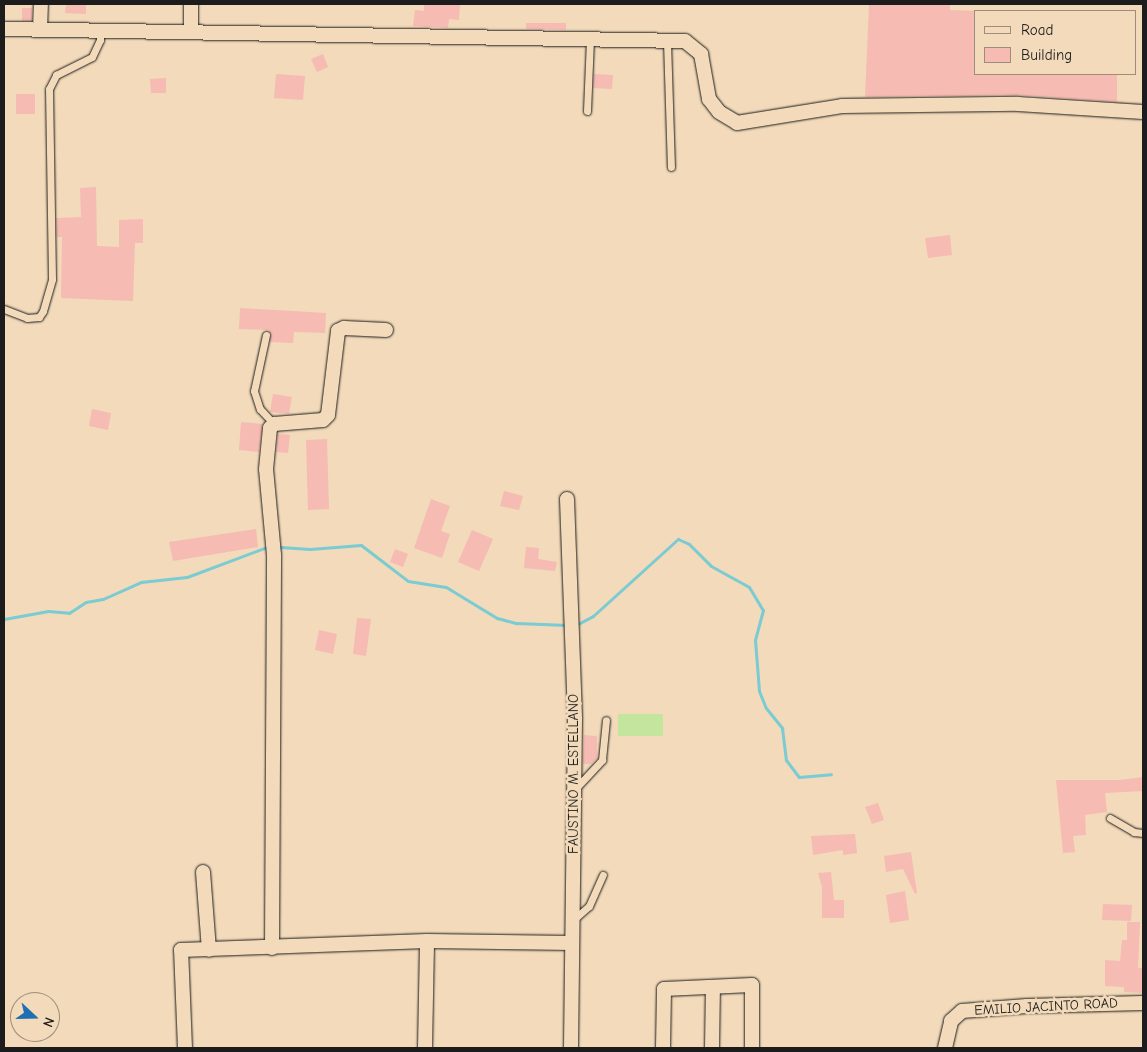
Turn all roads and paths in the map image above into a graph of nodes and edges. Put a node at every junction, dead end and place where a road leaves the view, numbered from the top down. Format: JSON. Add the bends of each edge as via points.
{"nodes":[{"id":1,"x":41,"y":4,"type":"edge"},
{"id":2,"x":190,"y":4,"type":"edge"},
{"id":3,"x":4,"y":29,"type":"edge"},
{"id":4,"x":40,"y":30,"type":"junction"},
{"id":5,"x":100,"y":30,"type":"junction"},
{"id":6,"x":191,"y":32,"type":"junction"},
{"id":7,"x":590,"y":40,"type":"junction"},
{"id":8,"x":667,"y":41,"type":"junction"},
{"id":9,"x":587,"y":111,"type":"dead end"},
{"id":10,"x":1143,"y":112,"type":"edge"},
{"id":11,"x":671,"y":166,"type":"dead end"},
{"id":12,"x":4,"y":309,"type":"edge"},
{"id":13,"x":386,"y":330,"type":"dead end"},
{"id":14,"x":266,"y":335,"type":"dead end"},
{"id":15,"x":274,"y":424,"type":"junction"},
{"id":16,"x":567,"y":499,"type":"dead end"},
{"id":17,"x":606,"y":720,"type":"dead end"},
{"id":18,"x":574,"y":789,"type":"junction"},
{"id":19,"x":1110,"y":818,"type":"dead end"},
{"id":20,"x":1143,"y":832,"type":"edge"},
{"id":21,"x":203,"y":872,"type":"dead end"},
{"id":22,"x":603,"y":875,"type":"dead end"},
{"id":23,"x":573,"y":920,"type":"junction"},
{"id":24,"x":427,"y":941,"type":"junction"},
{"id":25,"x":572,"y":943,"type":"junction"},
{"id":26,"x":272,"y":948,"type":"junction"},
{"id":27,"x":209,"y":950,"type":"junction"},
{"id":28,"x":714,"y":987,"type":"junction"},
{"id":29,"x":1143,"y":1003,"type":"edge"},
{"id":30,"x":185,"y":1048,"type":"edge"},
{"id":31,"x":425,"y":1048,"type":"edge"},
{"id":32,"x":571,"y":1048,"type":"edge"},
{"id":33,"x":663,"y":1048,"type":"edge"},
{"id":34,"x":712,"y":1048,"type":"edge"},
{"id":35,"x":752,"y":1048,"type":"edge"},
{"id":36,"x":945,"y":1048,"type":"edge"}],
"edges":[{"from":1,"to":4,"type":"street"},
{"from":2,"to":6,"type":"street"},
{"from":3,"to":4,"type":"street"},
{"from":4,"to":5,"type":"street"},
{"from":5,"to":6,"type":"street"},
{"from":5,"to":12,"type":"lane","via":[[100,40],[92,57],[56,75],[49,89],[52,278],[43,311],[39,317],[27,318]]},
{"from":6,"to":7,"type":"street"},
{"from":7,"to":8,"type":"street"},
{"from":7,"to":9,"type":"lane"},
{"from":8,"to":10,"type":"street","via":[[685,41],[700,54],[709,99],[719,112],[737,123],[842,106],[1018,104]]},
{"from":8,"to":11,"type":"lane"},
{"from":13,"to":15,"type":"street","via":[[344,328],[338,331],[328,414],[323,420]]},
{"from":14,"to":15,"type":"lane","via":[[254,391],[260,408]]},
{"from":15,"to":26,"type":"street","via":[[270,428],[266,469],[274,555]]},
{"from":16,"to":18,"type":"street","name":"FAUSTINO M. ESTELLANO"},
{"from":17,"to":18,"type":"lane","via":[[602,760]]},
{"from":18,"to":23,"type":"street","name":"FAUSTINO M. ESTELLANO"},
{"from":19,"to":20,"type":"lane","via":[[1134,832]]},
{"from":21,"to":27,"type":"street"},
{"from":22,"to":23,"type":"lane","via":[[588,906]]},
{"from":23,"to":25,"type":"street","name":"FAUSTINO M. ESTELLANO"},
{"from":24,"to":25,"type":"street"},
{"from":24,"to":26,"type":"street"},
{"from":24,"to":31,"type":"street"},
{"from":25,"to":32,"type":"street","name":"FAUSTINO M. ESTELLANO"},
{"from":26,"to":27,"type":"street"},
{"from":27,"to":30,"type":"street","via":[[181,950]]},
{"from":28,"to":33,"type":"street","via":[[664,989]]},
{"from":28,"to":34,"type":"street"},
{"from":28,"to":35,"type":"street","via":[[752,985]]},
{"from":29,"to":36,"type":"street","name":"EMILIO JACINTO ROAD","via":[[962,1011],[951,1021]]}]}
